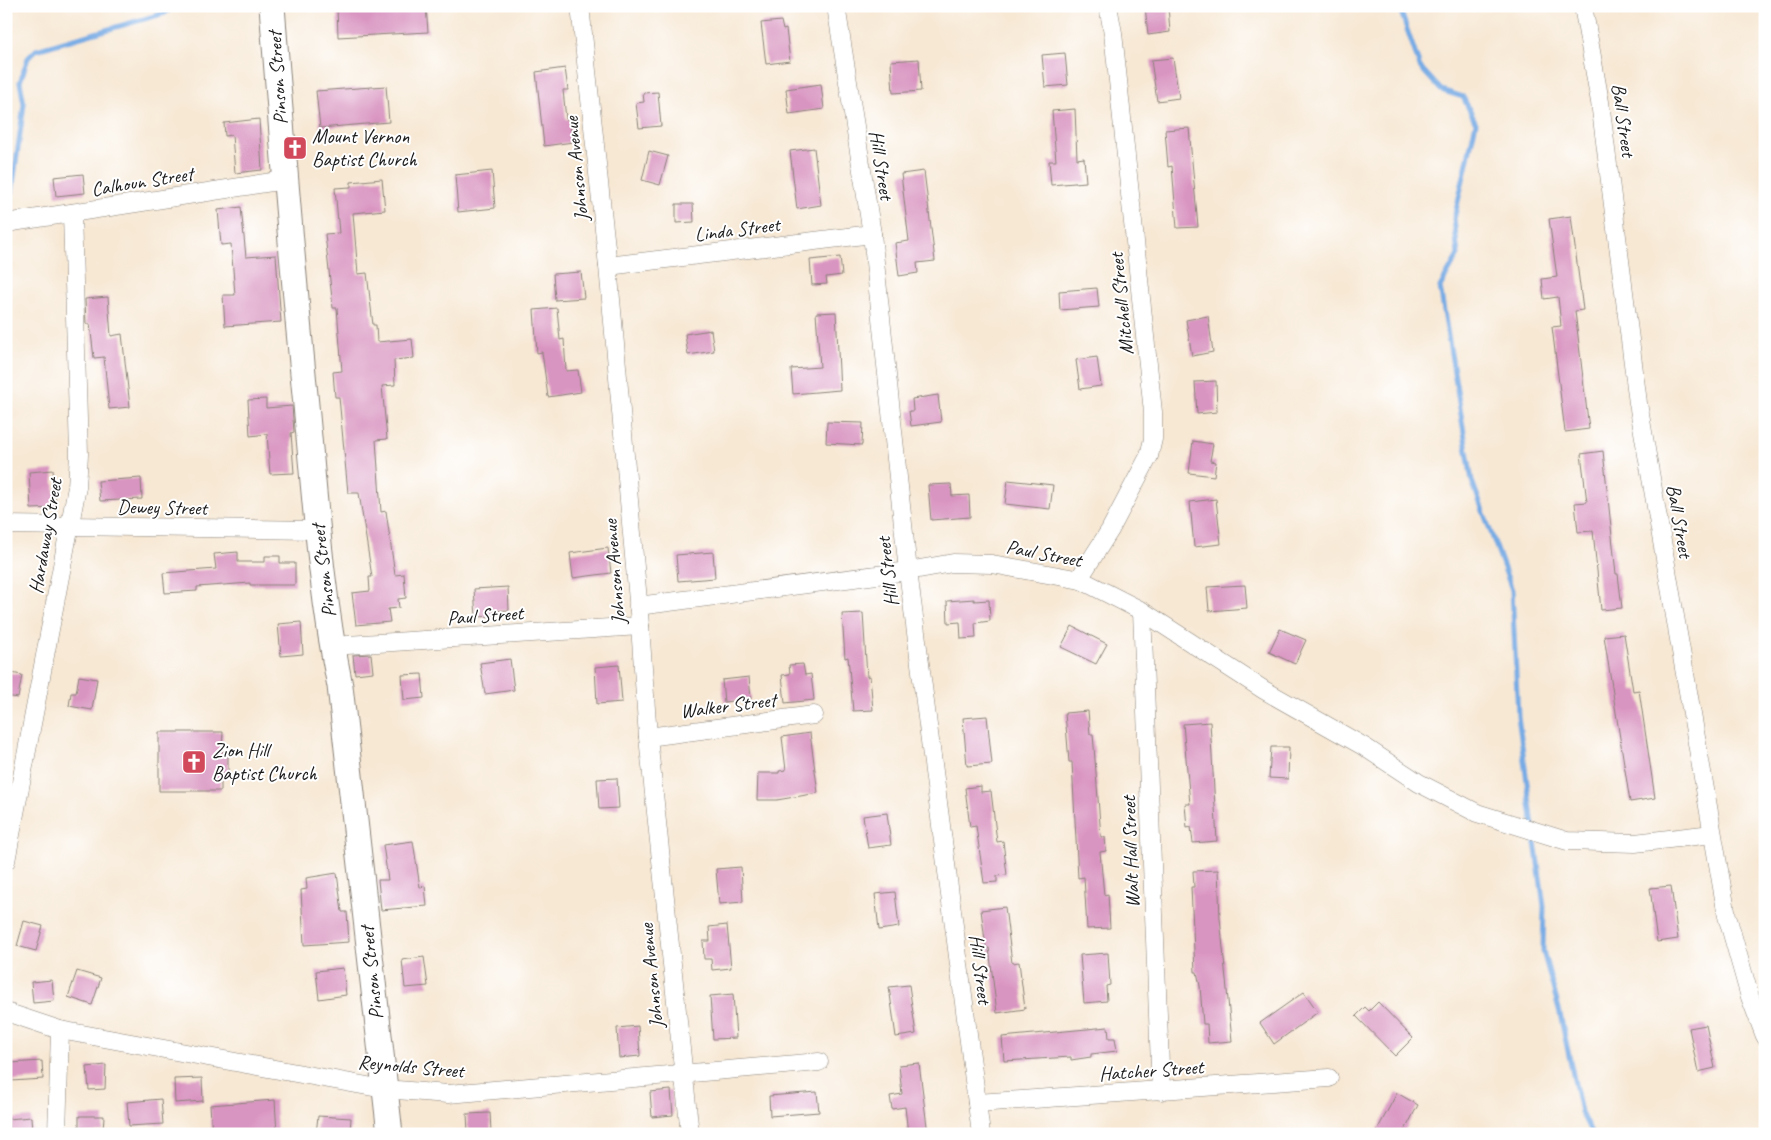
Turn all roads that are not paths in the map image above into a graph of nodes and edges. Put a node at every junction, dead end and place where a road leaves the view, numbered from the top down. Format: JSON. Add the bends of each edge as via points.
{"nodes":[{"id":1,"x":272,"y":6,"type":"edge"},
{"id":2,"x":580,"y":6,"type":"edge"},
{"id":3,"x":836,"y":6,"type":"edge"},
{"id":4,"x":1108,"y":6,"type":"edge"},
{"id":5,"x":1584,"y":6,"type":"edge"},
{"id":6,"x":285,"y":180,"type":"junction"},
{"id":7,"x":72,"y":214,"type":"junction"},
{"id":8,"x":6,"y":223,"type":"edge"},
{"id":9,"x":872,"y":234,"type":"junction"},
{"id":10,"x":608,"y":266,"type":"junction"},
{"id":11,"x":6,"y":525,"type":"edge"},
{"id":12,"x":68,"y":526,"type":"junction"},
{"id":13,"x":317,"y":530,"type":"junction"},
{"id":14,"x":908,"y":571,"type":"junction"},
{"id":15,"x":1081,"y":580,"type":"junction"},
{"id":16,"x":638,"y":606,"type":"junction"},
{"id":17,"x":1142,"y":611,"type":"junction"},
{"id":18,"x":640,"y":626,"type":"junction"},
{"id":19,"x":332,"y":646,"type":"junction"},
{"id":20,"x":814,"y":715,"type":"dead end"},
{"id":21,"x":648,"y":737,"type":"junction"},
{"id":22,"x":1712,"y":834,"type":"junction"},
{"id":23,"x":6,"y":861,"type":"edge"},
{"id":24,"x":6,"y":1012,"type":"edge"},
{"id":25,"x":60,"y":1030,"type":"junction"},
{"id":26,"x":1765,"y":1036,"type":"edge"},
{"id":27,"x":819,"y":1062,"type":"dead end"},
{"id":28,"x":682,"y":1073,"type":"junction"},
{"id":29,"x":1329,"y":1078,"type":"dead end"},
{"id":30,"x":384,"y":1089,"type":"junction"},
{"id":31,"x":1161,"y":1091,"type":"junction"},
{"id":32,"x":977,"y":1103,"type":"junction"},
{"id":33,"x":57,"y":1134,"type":"edge"},
{"id":34,"x":390,"y":1134,"type":"edge"},
{"id":35,"x":690,"y":1134,"type":"edge"},
{"id":36,"x":980,"y":1134,"type":"edge"}],
"edges":[{"from":1,"to":6,"type":"street","name":"Pinson Street"},
{"from":2,"to":10,"type":"street","name":"Johnson Avenue"},
{"from":3,"to":9,"type":"street","name":"Hill Street"},
{"from":4,"to":15,"type":"street","name":"Mitchell Street","via":[[1152,403],[1153,439],[1142,472]]},
{"from":5,"to":22,"type":"street","name":"Ball Street","via":[[1600,102],[1638,403]]},
{"from":6,"to":7,"type":"street","name":"Calhoun Street"},
{"from":6,"to":13,"type":"street","name":"Pinson Street"},
{"from":7,"to":8,"type":"street","name":"Calhoun Street"},
{"from":7,"to":12,"type":"street","name":"Hardaway Street","via":[[79,454],[77,487]]},
{"from":9,"to":10,"type":"street","name":"Linda Street"},
{"from":9,"to":14,"type":"street","name":"Hill Street"},
{"from":10,"to":16,"type":"street","name":"Johnson Avenue"},
{"from":11,"to":12,"type":"street","name":"Dewey Street"},
{"from":12,"to":13,"type":"street","name":"Dewey Street"},
{"from":12,"to":23,"type":"street","name":"Hardaway Street"},
{"from":13,"to":19,"type":"street","name":"Pinson Street"},
{"from":14,"to":15,"type":"street","name":"Paul Street","via":[[953,563],[992,564]]},
{"from":14,"to":16,"type":"street","name":"Paul Street"},
{"from":14,"to":32,"type":"street","name":"Hill Street"},
{"from":15,"to":17,"type":"street","name":"Paul Street"},
{"from":16,"to":18,"type":"street","name":"Johnson Avenue"},
{"from":17,"to":22,"type":"street","name":"Paul Street","via":[[1264,690],[1419,783],[1476,813],[1567,841],[1635,843]]},
{"from":17,"to":31,"type":"street","name":"Walt Hall Street"},
{"from":18,"to":19,"type":"street","name":"Paul Street"},
{"from":18,"to":21,"type":"street","name":"Johnson Avenue"},
{"from":19,"to":30,"type":"street","name":"Pinson Street","via":[[340,686]]},
{"from":20,"to":21,"type":"street","name":"Walker Street"},
{"from":21,"to":28,"type":"street","name":"Johnson Avenue"},
{"from":22,"to":26,"type":"street","name":"Ball Street","via":[[1727,916],[1750,997]]},
{"from":24,"to":25,"type":"street","name":"Reynolds Street"},
{"from":25,"to":30,"type":"street","name":"Reynolds Street"},
{"from":25,"to":33,"type":"street"},
{"from":27,"to":28,"type":"street","name":"Reynolds Street"},
{"from":28,"to":30,"type":"street","name":"Reynolds Street","via":[[488,1092],[448,1094]]},
{"from":28,"to":35,"type":"street","name":"Johnson Avenue"},
{"from":29,"to":31,"type":"street","name":"Hatcher Street"},
{"from":30,"to":34,"type":"street","name":"Pinson Street"},
{"from":31,"to":32,"type":"street","name":"Hatcher Street"},
{"from":32,"to":36,"type":"street","name":"Hill Street"}]}
